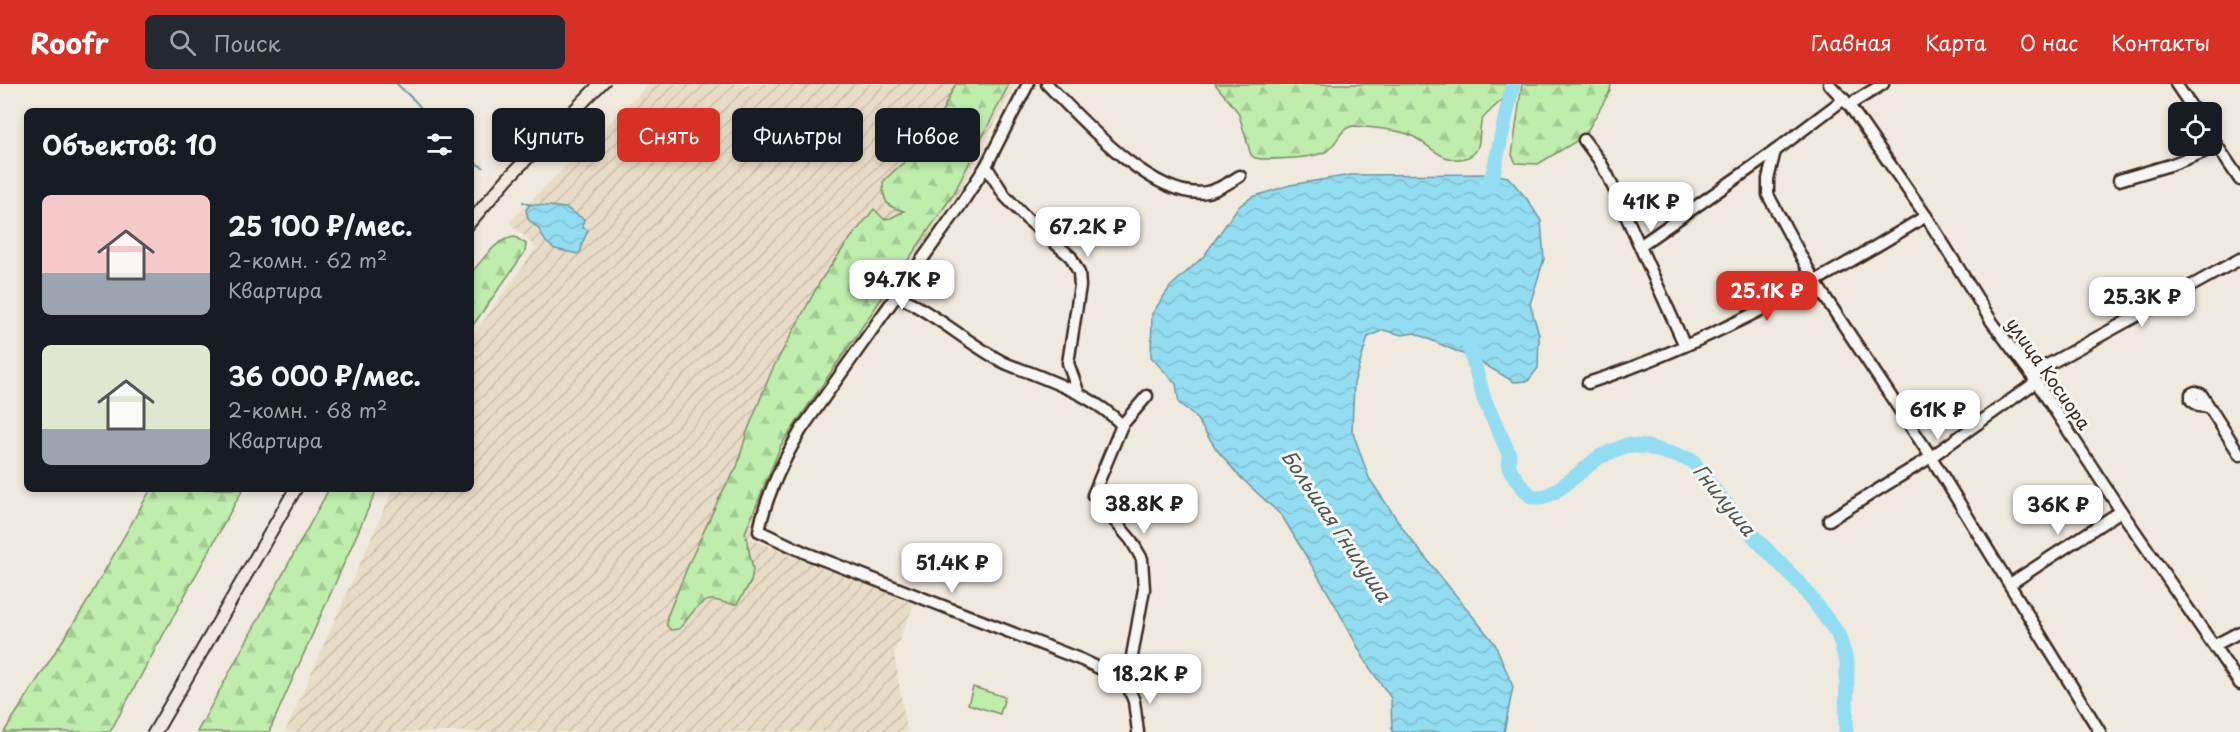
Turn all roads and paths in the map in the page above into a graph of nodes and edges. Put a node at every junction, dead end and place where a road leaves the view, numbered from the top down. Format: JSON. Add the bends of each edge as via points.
{"nodes":[{"id":1,"x":1028,"y":84,"type":"edge"},
{"id":2,"x":1047,"y":84,"type":"edge"},
{"id":3,"x":1829,"y":84,"type":"edge"},
{"id":4,"x":1883,"y":84,"type":"edge"},
{"id":5,"x":2176,"y":84,"type":"edge"},
{"id":6,"x":1846,"y":102,"type":"junction"},
{"id":7,"x":2188,"y":102,"type":"edge"},
{"id":8,"x":1584,"y":140,"type":"dead end"},
{"id":9,"x":1775,"y":151,"type":"junction"},
{"id":10,"x":2222,"y":153,"type":"edge"},
{"id":11,"x":2193,"y":156,"type":"edge"},
{"id":12,"x":986,"y":166,"type":"junction"},
{"id":13,"x":1240,"y":176,"type":"dead end"},
{"id":14,"x":2119,"y":180,"type":"dead end"},
{"id":15,"x":2240,"y":180,"type":"edge"},
{"id":16,"x":1926,"y":216,"type":"junction"},
{"id":17,"x":1641,"y":245,"type":"junction"},
{"id":18,"x":2240,"y":259,"type":"edge"},
{"id":19,"x":1815,"y":282,"type":"junction"},
{"id":20,"x":896,"y":295,"type":"junction"},
{"id":21,"x":1685,"y":346,"type":"junction"},
{"id":22,"x":2034,"y":378,"type":"junction"},
{"id":23,"x":1588,"y":383,"type":"dead end"},
{"id":24,"x":1079,"y":394,"type":"junction"},
{"id":25,"x":1148,"y":396,"type":"dead end"},
{"id":26,"x":2207,"y":404,"type":"dead end"},
{"id":27,"x":1122,"y":424,"type":"junction"},
{"id":28,"x":2240,"y":455,"type":"edge"},
{"id":29,"x":1931,"y":457,"type":"junction"},
{"id":30,"x":2121,"y":511,"type":"junction"},
{"id":31,"x":1829,"y":520,"type":"dead end"},
{"id":32,"x":2010,"y":584,"type":"junction"},
{"id":33,"x":2240,"y":632,"type":"edge"},
{"id":34,"x":2215,"y":645,"type":"junction"},
{"id":35,"x":1127,"y":684,"type":"junction"},
{"id":36,"x":2240,"y":684,"type":"edge"},
{"id":37,"x":1138,"y":732,"type":"edge"},
{"id":38,"x":2100,"y":732,"type":"edge"}],
"edges":[{"from":1,"to":12,"type":"street"},
{"from":2,"to":13,"type":"street","via":[[1097,136],[1125,160],[1160,181],[1205,193]]},
{"from":3,"to":6,"type":"street","name":"улица Косиора"},
{"from":4,"to":6,"type":"street"},
{"from":5,"to":7,"type":"street"},
{"from":6,"to":9,"type":"street"},
{"from":6,"to":16,"type":"street","name":"улица Косиора"},
{"from":8,"to":17,"type":"street","via":[[1599,160]]},
{"from":9,"to":17,"type":"street"},
{"from":9,"to":19,"type":"street","via":[[1768,195]]},
{"from":10,"to":15,"type":"street"},
{"from":11,"to":14,"type":"street"},
{"from":12,"to":20,"type":"street"},
{"from":12,"to":24,"type":"street","via":[[1005,196],[1071,257],[1079,273],[1068,363]]},
{"from":16,"to":19,"type":"street"},
{"from":16,"to":22,"type":"street","name":"улица Косиора","via":[[1992,322]]},
{"from":17,"to":21,"type":"street"},
{"from":18,"to":22,"type":"street"},
{"from":19,"to":21,"type":"street"},
{"from":19,"to":29,"type":"street"},
{"from":20,"to":24,"type":"street","via":[[920,306],[1002,362]]},
{"from":20,"to":35,"type":"street","via":[[801,430],[766,503],[759,531],[1071,656]]},
{"from":21,"to":23,"type":"street"},
{"from":22,"to":29,"type":"street"},
{"from":22,"to":30,"type":"street","name":"улица Косиора"},
{"from":24,"to":27,"type":"street","via":[[1108,410]]},
{"from":25,"to":27,"type":"street"},
{"from":26,"to":28,"type":"street"},
{"from":27,"to":35,"type":"street","via":[[1093,495],[1131,540],[1142,560],[1144,589]]},
{"from":29,"to":31,"type":"street"},
{"from":29,"to":32,"type":"street"},
{"from":30,"to":32,"type":"street"},
{"from":30,"to":34,"type":"street","name":"улица Косиора"},
{"from":32,"to":38,"type":"street"},
{"from":33,"to":34,"type":"street"},
{"from":34,"to":36,"type":"street","name":"улица Косиора"},
{"from":35,"to":37,"type":"street","via":[[1134,701]]}]}
